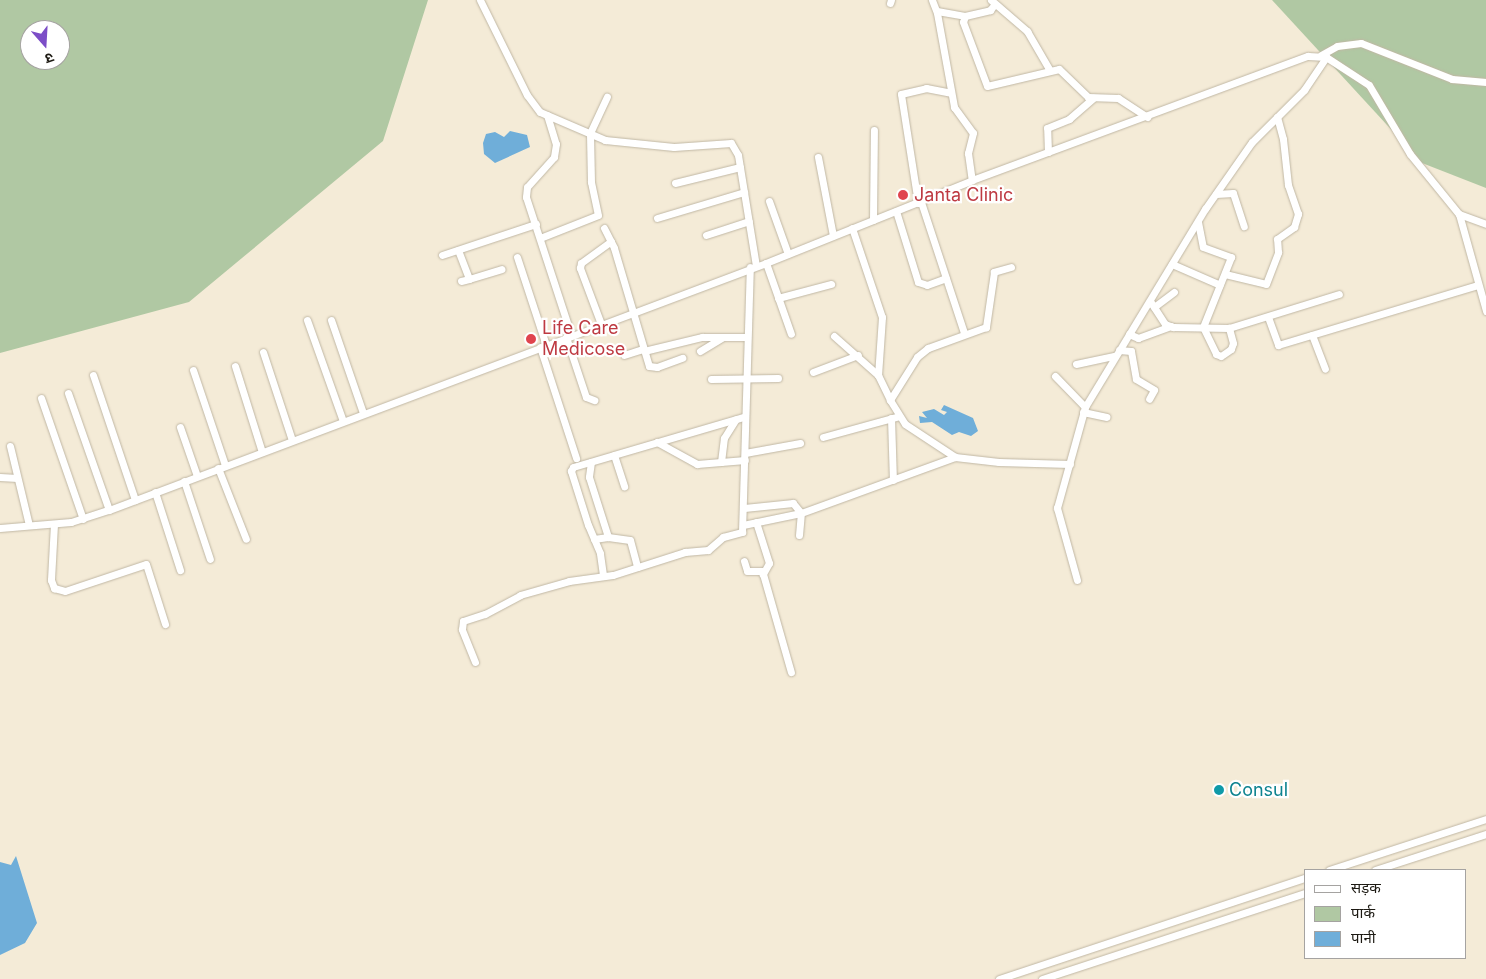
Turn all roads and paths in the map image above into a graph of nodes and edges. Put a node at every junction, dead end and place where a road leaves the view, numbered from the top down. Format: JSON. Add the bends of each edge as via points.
{"nodes":[{"id":1,"x":480,"y":0,"type":"edge"},
{"id":2,"x":932,"y":0,"type":"edge"},
{"id":3,"x":992,"y":2,"type":"edge"},
{"id":4,"x":937,"y":11,"type":"junction"},
{"id":5,"x":965,"y":16,"type":"junction"},
{"id":6,"x":1323,"y":56,"type":"junction"},
{"id":7,"x":1049,"y":69,"type":"junction"},
{"id":8,"x":1486,"y":82,"type":"edge"},
{"id":9,"x":951,"y":93,"type":"junction"},
{"id":10,"x":607,"y":97,"type":"dead end"},
{"id":11,"x":1093,"y":98,"type":"junction"},
{"id":12,"x":547,"y":115,"type":"junction"},
{"id":13,"x":1147,"y":117,"type":"junction"},
{"id":14,"x":1277,"y":118,"type":"junction"},
{"id":15,"x":874,"y":130,"type":"dead end"},
{"id":16,"x":590,"y":132,"type":"junction"},
{"id":17,"x":1048,"y":152,"type":"junction"},
{"id":18,"x":818,"y":157,"type":"dead end"},
{"id":19,"x":740,"y":167,"type":"junction"},
{"id":20,"x":972,"y":180,"type":"junction"},
{"id":21,"x":675,"y":184,"type":"dead end"},
{"id":22,"x":744,"y":192,"type":"junction"},
{"id":23,"x":1216,"y":194,"type":"junction"},
{"id":24,"x":769,"y":201,"type":"dead end"},
{"id":25,"x":920,"y":202,"type":"junction"},
{"id":26,"x":896,"y":211,"type":"junction"},
{"id":27,"x":1459,"y":214,"type":"junction"},
{"id":28,"x":657,"y":218,"type":"dead end"},
{"id":29,"x":873,"y":220,"type":"junction"},
{"id":30,"x":749,"y":221,"type":"junction"},
{"id":31,"x":1198,"y":222,"type":"junction"},
{"id":32,"x":536,"y":224,"type":"junction"},
{"id":33,"x":1486,"y":224,"type":"edge"},
{"id":34,"x":1244,"y":226,"type":"dead end"},
{"id":35,"x":604,"y":228,"type":"dead end"},
{"id":36,"x":852,"y":228,"type":"junction"},
{"id":37,"x":706,"y":235,"type":"dead end"},
{"id":38,"x":833,"y":236,"type":"junction"},
{"id":39,"x":540,"y":238,"type":"junction"},
{"id":40,"x":610,"y":241,"type":"junction"},
{"id":41,"x":458,"y":250,"type":"junction"},
{"id":42,"x":788,"y":254,"type":"junction"},
{"id":43,"x":442,"y":255,"type":"dead end"},
{"id":44,"x":517,"y":258,"type":"dead end"},
{"id":45,"x":766,"y":263,"type":"junction"},
{"id":46,"x":1172,"y":264,"type":"junction"},
{"id":47,"x":753,"y":266,"type":"junction"},
{"id":48,"x":1011,"y":267,"type":"dead end"},
{"id":49,"x":502,"y":269,"type":"dead end"},
{"id":50,"x":1225,"y":274,"type":"junction"},
{"id":51,"x":946,"y":278,"type":"junction"},
{"id":52,"x":469,"y":279,"type":"junction"},
{"id":53,"x":461,"y":281,"type":"dead end"},
{"id":54,"x":831,"y":284,"type":"dead end"},
{"id":55,"x":1220,"y":285,"type":"junction"},
{"id":56,"x":1478,"y":285,"type":"junction"},
{"id":57,"x":1174,"y":292,"type":"dead end"},
{"id":58,"x":1339,"y":294,"type":"dead end"},
{"id":59,"x":778,"y":298,"type":"junction"},
{"id":60,"x":1152,"y":304,"type":"junction"},
{"id":61,"x":1486,"y":311,"type":"edge"},
{"id":62,"x":632,"y":312,"type":"junction"},
{"id":63,"x":1268,"y":317,"type":"junction"},
{"id":64,"x":307,"y":320,"type":"dead end"},
{"id":65,"x":331,"y":320,"type":"dead end"},
{"id":66,"x":601,"y":324,"type":"junction"},
{"id":67,"x":1170,"y":326,"type":"junction"},
{"id":68,"x":1203,"y":327,"type":"junction"},
{"id":69,"x":1229,"y":328,"type":"junction"},
{"id":70,"x":964,"y":333,"type":"junction"},
{"id":71,"x":791,"y":334,"type":"dead end"},
{"id":72,"x":1129,"y":334,"type":"junction"},
{"id":73,"x":1312,"y":335,"type":"junction"},
{"id":74,"x":569,"y":336,"type":"junction"},
{"id":75,"x":724,"y":336,"type":"junction"},
{"id":76,"x":834,"y":336,"type":"dead end"},
{"id":77,"x":746,"y":337,"type":"junction"},
{"id":78,"x":543,"y":346,"type":"junction"},
{"id":79,"x":644,"y":350,"type":"junction"},
{"id":80,"x":700,"y":351,"type":"dead end"},
{"id":81,"x":263,"y":352,"type":"dead end"},
{"id":82,"x":1117,"y":353,"type":"junction"},
{"id":83,"x":624,"y":355,"type":"dead end"},
{"id":84,"x":858,"y":355,"type":"junction"},
{"id":85,"x":682,"y":358,"type":"dead end"},
{"id":86,"x":1076,"y":364,"type":"dead end"},
{"id":87,"x":235,"y":366,"type":"dead end"},
{"id":88,"x":1325,"y":369,"type":"dead end"},
{"id":89,"x":193,"y":370,"type":"dead end"},
{"id":90,"x":813,"y":372,"type":"dead end"},
{"id":91,"x":93,"y":375,"type":"dead end"},
{"id":92,"x":878,"y":375,"type":"junction"},
{"id":93,"x":1055,"y":376,"type":"dead end"},
{"id":94,"x":778,"y":378,"type":"dead end"},
{"id":95,"x":711,"y":379,"type":"dead end"},
{"id":96,"x":744,"y":381,"type":"junction"},
{"id":97,"x":68,"y":393,"type":"dead end"},
{"id":98,"x":42,"y":398,"type":"dead end"},
{"id":99,"x":1149,"y":399,"type":"dead end"},
{"id":100,"x":594,"y":400,"type":"dead end"},
{"id":101,"x":890,"y":400,"type":"junction"},
{"id":102,"x":1084,"y":409,"type":"junction"},
{"id":103,"x":363,"y":413,"type":"junction"},
{"id":104,"x":899,"y":416,"type":"junction"},
{"id":105,"x":744,"y":417,"type":"junction"},
{"id":106,"x":1106,"y":417,"type":"dead end"},
{"id":107,"x":891,"y":418,"type":"junction"},
{"id":108,"x":736,"y":419,"type":"junction"},
{"id":109,"x":343,"y":421,"type":"junction"},
{"id":110,"x":180,"y":427,"type":"dead end"},
{"id":111,"x":824,"y":437,"type":"dead end"},
{"id":112,"x":292,"y":440,"type":"junction"},
{"id":113,"x":657,"y":442,"type":"junction"},
{"id":114,"x":800,"y":443,"type":"dead end"},
{"id":115,"x":10,"y":446,"type":"dead end"},
{"id":116,"x":262,"y":452,"type":"junction"},
{"id":117,"x":614,"y":455,"type":"junction"},
{"id":118,"x":745,"y":457,"type":"junction"},
{"id":119,"x":955,"y":457,"type":"junction"},
{"id":120,"x":576,"y":458,"type":"dead end"},
{"id":121,"x":591,"y":462,"type":"junction"},
{"id":122,"x":721,"y":462,"type":"junction"},
{"id":123,"x":1070,"y":464,"type":"junction"},
{"id":124,"x":225,"y":465,"type":"junction"},
{"id":125,"x":218,"y":468,"type":"junction"},
{"id":126,"x":197,"y":476,"type":"junction"},
{"id":127,"x":0,"y":477,"type":"edge"},
{"id":128,"x":17,"y":478,"type":"junction"},
{"id":129,"x":893,"y":480,"type":"junction"},
{"id":130,"x":184,"y":481,"type":"junction"},
{"id":131,"x":624,"y":486,"type":"dead end"},
{"id":132,"x":155,"y":492,"type":"junction"},
{"id":133,"x":135,"y":500,"type":"junction"},
{"id":134,"x":744,"y":508,"type":"junction"},
{"id":135,"x":109,"y":510,"type":"junction"},
{"id":136,"x":801,"y":513,"type":"junction"},
{"id":137,"x":83,"y":519,"type":"junction"},
{"id":138,"x":756,"y":522,"type":"junction"},
{"id":139,"x":54,"y":524,"type":"junction"},
{"id":140,"x":28,"y":525,"type":"junction"},
{"id":141,"x":743,"y":525,"type":"junction"},
{"id":142,"x":0,"y":528,"type":"edge"},
{"id":143,"x":799,"y":535,"type":"dead end"},
{"id":144,"x":608,"y":537,"type":"junction"},
{"id":145,"x":246,"y":539,"type":"dead end"},
{"id":146,"x":594,"y":539,"type":"junction"},
{"id":147,"x":210,"y":559,"type":"dead end"},
{"id":148,"x":744,"y":561,"type":"dead end"},
{"id":149,"x":637,"y":567,"type":"junction"},
{"id":150,"x":180,"y":570,"type":"dead end"},
{"id":151,"x":763,"y":571,"type":"junction"},
{"id":152,"x":603,"y":575,"type":"junction"},
{"id":153,"x":1077,"y":580,"type":"dead end"},
{"id":154,"x":165,"y":624,"type":"dead end"},
{"id":155,"x":475,"y":662,"type":"dead end"},
{"id":156,"x":791,"y":672,"type":"dead end"},
{"id":157,"x":1486,"y":819,"type":"edge"},
{"id":158,"x":1486,"y":834,"type":"edge"},
{"id":159,"x":1332,"y":869,"type":"edge"},
{"id":160,"x":1378,"y":869,"type":"edge"},
{"id":161,"x":1304,"y":878,"type":"edge"},
{"id":162,"x":1304,"y":893,"type":"edge"},
{"id":163,"x":999,"y":979,"type":"edge"},
{"id":164,"x":1042,"y":979,"type":"edge"}],
"edges":[{"from":1,"to":12,"type":"street","via":[[530,102]]},
{"from":2,"to":4,"type":"street"},
{"from":3,"to":5,"type":"street","via":[[990,10]]},
{"from":3,"to":7,"type":"street","via":[[1006,10],[1027,31]]},
{"from":4,"to":5,"type":"street"},
{"from":4,"to":9,"type":"street"},
{"from":5,"to":7,"type":"street","via":[[963,22],[987,86]]},
{"from":6,"to":8,"type":"street","via":[[1337,46],[1361,43],[1452,79]]},
{"from":6,"to":13,"type":"street","via":[[1308,56]]},
{"from":6,"to":14,"type":"street","via":[[1307,87]]},
{"from":6,"to":27,"type":"street","via":[[1366,81],[1410,154]]},
{"from":7,"to":11,"type":"street","via":[[1059,69],[1084,94]]},
{"from":9,"to":20,"type":"street","via":[[956,114],[972,129],[968,153]]},
{"from":9,"to":25,"type":"street","via":[[915,88],[901,94]]},
{"from":10,"to":16,"type":"street"},
{"from":11,"to":13,"type":"street","via":[[1118,98]]},
{"from":11,"to":17,"type":"street","via":[[1069,119],[1047,128]]},
{"from":12,"to":16,"type":"street"},
{"from":12,"to":32,"type":"street","via":[[556,144],[554,157],[526,192]]},
{"from":13,"to":17,"type":"street"},
{"from":14,"to":23,"type":"street","via":[[1252,142]]},
{"from":14,"to":50,"type":"street","via":[[1283,139],[1288,185],[1298,214],[1294,227],[1277,239],[1278,252],[1266,284]]},
{"from":15,"to":29,"type":"street"},
{"from":16,"to":19,"type":"street","via":[[605,140],[674,147],[727,142],[734,147]]},
{"from":16,"to":39,"type":"street","via":[[591,182],[598,215]]},
{"from":17,"to":20,"type":"street"},
{"from":18,"to":38,"type":"street"},
{"from":19,"to":21,"type":"street"},
{"from":19,"to":22,"type":"street"},
{"from":20,"to":25,"type":"street"},
{"from":22,"to":28,"type":"street"},
{"from":22,"to":30,"type":"street"},
{"from":23,"to":31,"type":"street"},
{"from":23,"to":34,"type":"street","via":[[1234,193]]},
{"from":24,"to":42,"type":"street"},
{"from":25,"to":26,"type":"street"},
{"from":25,"to":51,"type":"street"},
{"from":26,"to":29,"type":"street"},
{"from":26,"to":51,"type":"street","via":[[918,282],[926,285]]},
{"from":27,"to":33,"type":"street"},
{"from":27,"to":56,"type":"street"},
{"from":29,"to":36,"type":"street"},
{"from":30,"to":37,"type":"street"},
{"from":30,"to":47,"type":"street"},
{"from":31,"to":46,"type":"street"},
{"from":31,"to":50,"type":"street","via":[[1203,247],[1230,255]]},
{"from":32,"to":39,"type":"street"},
{"from":32,"to":41,"type":"street"},
{"from":35,"to":40,"type":"street"},
{"from":36,"to":38,"type":"street"},
{"from":36,"to":92,"type":"street","via":[[882,317]]},
{"from":38,"to":42,"type":"street"},
{"from":39,"to":74,"type":"street"},
{"from":40,"to":62,"type":"street"},
{"from":40,"to":66,"type":"street","via":[[581,263],[580,268]]},
{"from":41,"to":43,"type":"street"},
{"from":41,"to":52,"type":"street"},
{"from":42,"to":45,"type":"street"},
{"from":44,"to":78,"type":"street"},
{"from":45,"to":47,"type":"street"},
{"from":45,"to":59,"type":"street"},
{"from":46,"to":55,"type":"street"},
{"from":46,"to":60,"type":"street"},
{"from":47,"to":62,"type":"street"},
{"from":47,"to":77,"type":"street"},
{"from":48,"to":70,"type":"street","via":[[994,272],[986,327]]},
{"from":49,"to":52,"type":"street"},
{"from":50,"to":55,"type":"street"},
{"from":51,"to":70,"type":"street"},
{"from":52,"to":53,"type":"street"},
{"from":54,"to":59,"type":"street"},
{"from":55,"to":68,"type":"street"},
{"from":56,"to":61,"type":"street"},
{"from":56,"to":73,"type":"street"},
{"from":57,"to":60,"type":"street"},
{"from":58,"to":63,"type":"street"},
{"from":59,"to":71,"type":"street"},
{"from":60,"to":67,"type":"street","via":[[1165,324]]},
{"from":60,"to":72,"type":"street"},
{"from":62,"to":66,"type":"street"},
{"from":62,"to":79,"type":"street"},
{"from":63,"to":69,"type":"street"},
{"from":63,"to":73,"type":"street","via":[[1277,345]]},
{"from":64,"to":109,"type":"street"},
{"from":65,"to":103,"type":"street"},
{"from":66,"to":74,"type":"street"},
{"from":67,"to":68,"type":"street"},
{"from":67,"to":72,"type":"street","via":[[1138,338]]},
{"from":68,"to":69,"type":"street"},
{"from":68,"to":69,"type":"street","via":[[1216,354],[1221,356],[1231,349],[1233,343]]},
{"from":70,"to":101,"type":"street","via":[[928,348],[917,357]]},
{"from":72,"to":82,"type":"street"},
{"from":73,"to":88,"type":"street"},
{"from":74,"to":78,"type":"street"},
{"from":74,"to":100,"type":"street","via":[[586,397]]},
{"from":75,"to":77,"type":"street"},
{"from":75,"to":79,"type":"street","via":[[702,337]]},
{"from":75,"to":80,"type":"street"},
{"from":76,"to":84,"type":"street"},
{"from":77,"to":96,"type":"street"},
{"from":78,"to":103,"type":"street"},
{"from":78,"to":120,"type":"street"},
{"from":79,"to":83,"type":"street"},
{"from":79,"to":85,"type":"street","via":[[650,367]]},
{"from":81,"to":112,"type":"street"},
{"from":82,"to":86,"type":"street"},
{"from":82,"to":99,"type":"street","via":[[1131,350],[1136,379],[1154,390]]},
{"from":82,"to":102,"type":"street"},
{"from":84,"to":90,"type":"street"},
{"from":84,"to":92,"type":"street"},
{"from":87,"to":116,"type":"street"},
{"from":89,"to":124,"type":"street"},
{"from":91,"to":133,"type":"street"},
{"from":92,"to":101,"type":"street"},
{"from":93,"to":102,"type":"street"},
{"from":94,"to":96,"type":"street"},
{"from":95,"to":96,"type":"street"},
{"from":96,"to":105,"type":"street"},
{"from":97,"to":135,"type":"street"},
{"from":98,"to":137,"type":"street"},
{"from":101,"to":104,"type":"street"},
{"from":102,"to":106,"type":"street"},
{"from":102,"to":123,"type":"street"},
{"from":103,"to":109,"type":"street"},
{"from":104,"to":107,"type":"street"},
{"from":104,"to":119,"type":"street","via":[[914,431]]},
{"from":105,"to":108,"type":"street"},
{"from":105,"to":118,"type":"street"},
{"from":107,"to":111,"type":"street"},
{"from":107,"to":129,"type":"street"},
{"from":108,"to":113,"type":"street"},
{"from":108,"to":122,"type":"street","via":[[724,438]]},
{"from":109,"to":112,"type":"street"},
{"from":110,"to":126,"type":"street"},
{"from":112,"to":116,"type":"street"},
{"from":113,"to":117,"type":"street"},
{"from":113,"to":122,"type":"street","via":[[697,464]]},
{"from":114,"to":118,"type":"street"},
{"from":115,"to":128,"type":"street"},
{"from":116,"to":124,"type":"street"},
{"from":117,"to":121,"type":"street"},
{"from":117,"to":131,"type":"street"},
{"from":118,"to":122,"type":"street"},
{"from":118,"to":134,"type":"street"},
{"from":119,"to":123,"type":"street"},
{"from":119,"to":129,"type":"street"},
{"from":121,"to":144,"type":"street","via":[[589,476]]},
{"from":121,"to":146,"type":"street","via":[[573,467],[571,471]]},
{"from":123,"to":153,"type":"street","via":[[1057,508]]},
{"from":124,"to":125,"type":"street"},
{"from":125,"to":126,"type":"street"},
{"from":125,"to":145,"type":"street"},
{"from":126,"to":130,"type":"street"},
{"from":127,"to":128,"type":"street"},
{"from":128,"to":140,"type":"street"},
{"from":129,"to":136,"type":"street"},
{"from":130,"to":132,"type":"street"},
{"from":130,"to":147,"type":"street"},
{"from":132,"to":133,"type":"street"},
{"from":132,"to":150,"type":"street"},
{"from":133,"to":135,"type":"street"},
{"from":134,"to":136,"type":"street","via":[[793,503]]},
{"from":134,"to":141,"type":"street"},
{"from":135,"to":137,"type":"street"},
{"from":136,"to":138,"type":"street"},
{"from":136,"to":143,"type":"street"},
{"from":137,"to":139,"type":"street"},
{"from":138,"to":141,"type":"street"},
{"from":138,"to":151,"type":"street","via":[[769,563]]},
{"from":139,"to":140,"type":"street"},
{"from":139,"to":154,"type":"street","via":[[51,580],[54,588],[65,591],[146,564]]},
{"from":140,"to":142,"type":"street"},
{"from":141,"to":149,"type":"street","via":[[740,534],[723,537],[708,550],[685,552]]},
{"from":144,"to":146,"type":"street"},
{"from":144,"to":149,"type":"street","via":[[630,540]]},
{"from":146,"to":152,"type":"street"},
{"from":148,"to":151,"type":"street","via":[[747,571]]},
{"from":149,"to":152,"type":"street"},
{"from":151,"to":156,"type":"street"},
{"from":152,"to":155,"type":"street","via":[[520,595],[485,614],[463,621],[462,628]]},
{"from":157,"to":159,"type":"street"},
{"from":158,"to":160,"type":"street"},
{"from":161,"to":163,"type":"street"},
{"from":162,"to":164,"type":"street"}]}
